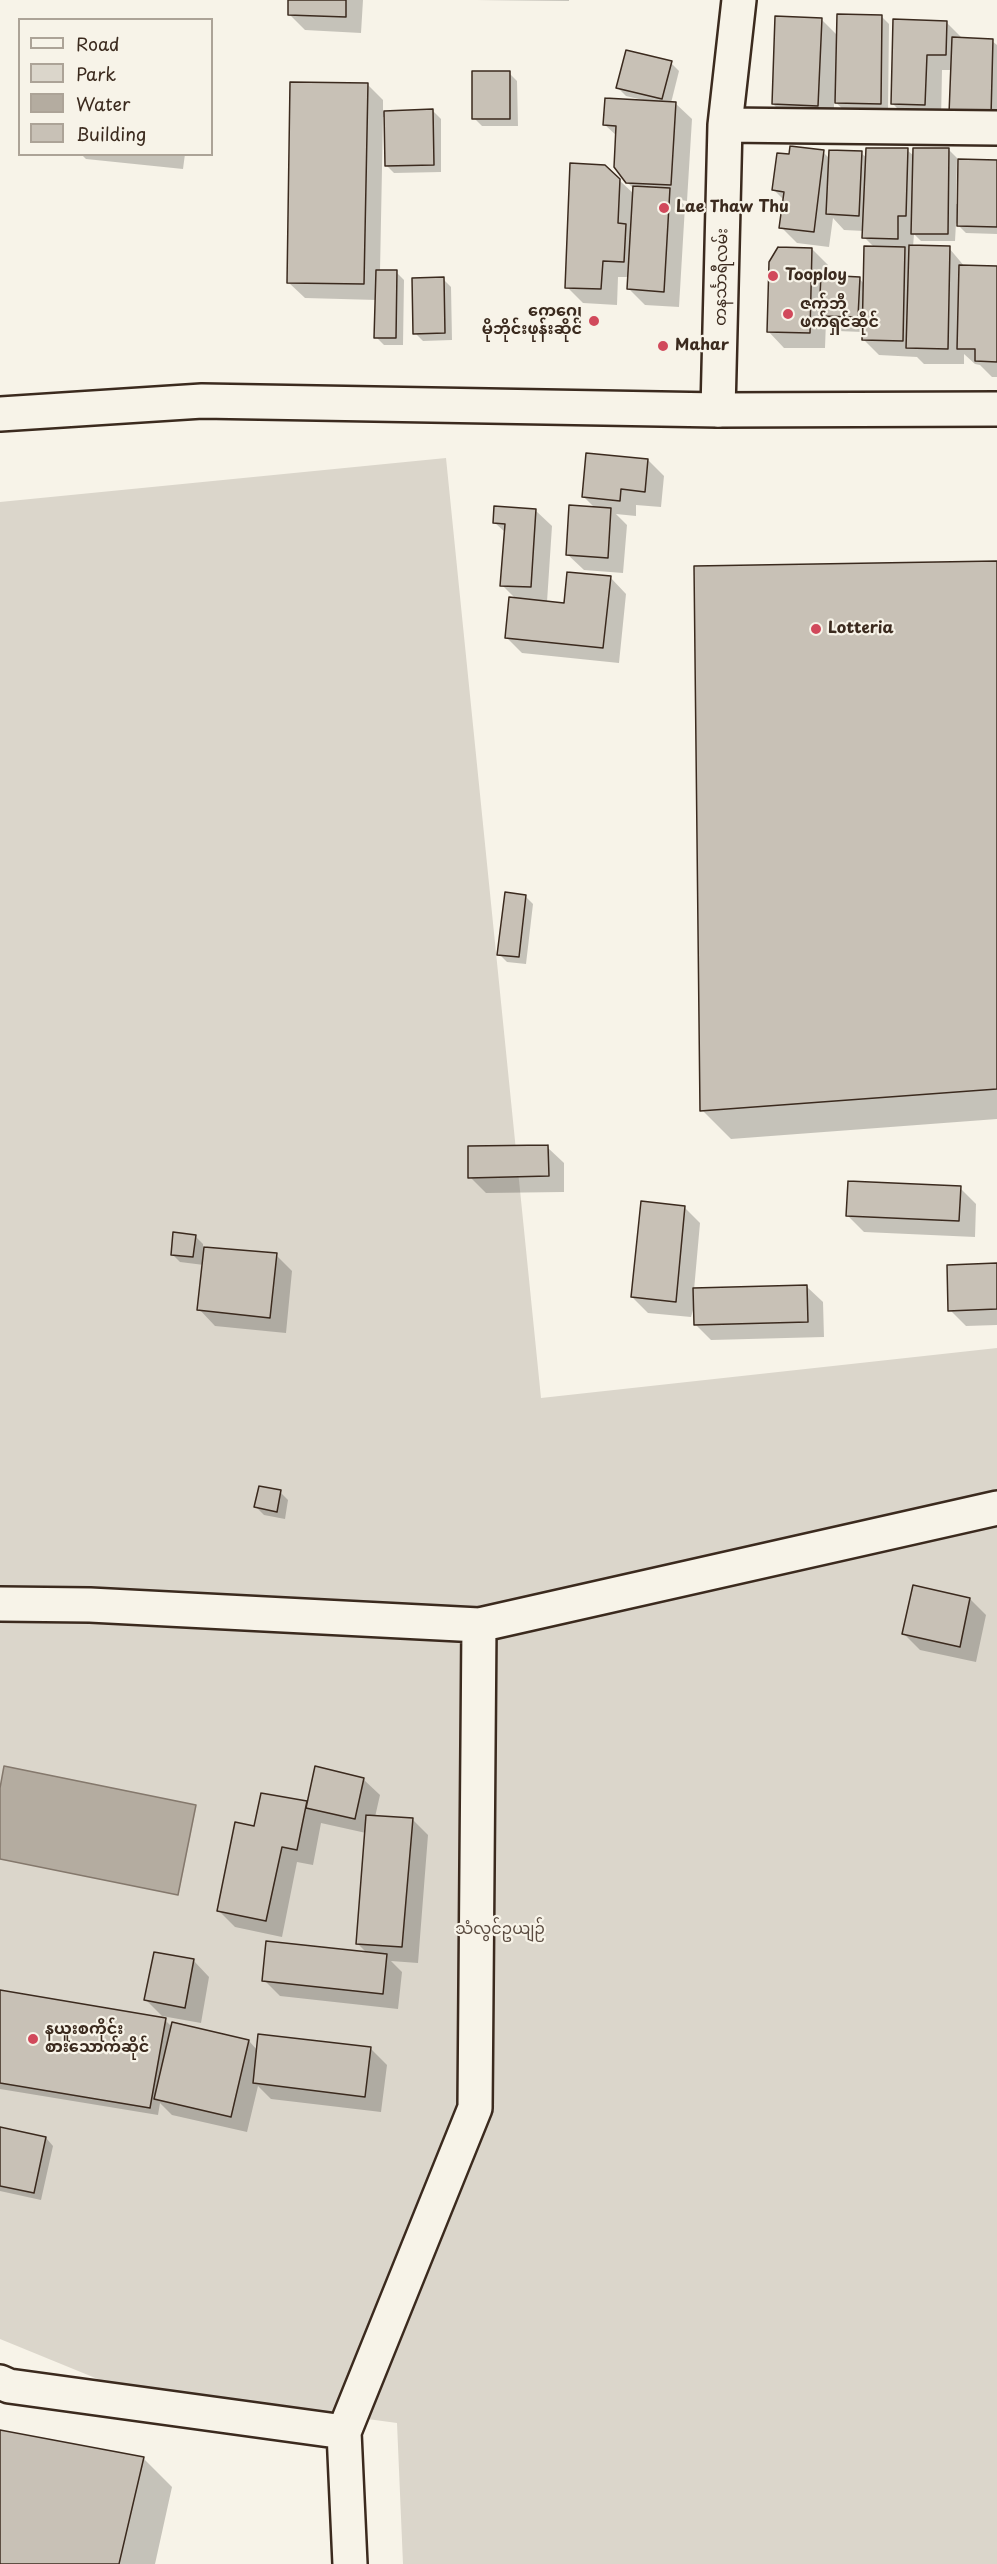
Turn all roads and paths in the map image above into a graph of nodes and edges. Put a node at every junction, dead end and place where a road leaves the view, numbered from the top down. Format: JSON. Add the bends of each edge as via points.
{"nodes":[{"id":1,"x":739,"y":0,"type":"edge"},
{"id":2,"x":725,"y":125,"type":"junction"},
{"id":3,"x":997,"y":128,"type":"edge"},
{"id":4,"x":997,"y":409,"type":"edge"},
{"id":5,"x":718,"y":410,"type":"junction"},
{"id":6,"x":0,"y":414,"type":"edge"},
{"id":7,"x":997,"y":1508,"type":"edge"},
{"id":8,"x":0,"y":1604,"type":"edge"},
{"id":9,"x":479,"y":1625,"type":"junction"},
{"id":10,"x":0,"y":2382,"type":"edge"},
{"id":11,"x":344,"y":2432,"type":"junction"},
{"id":12,"x":350,"y":2564,"type":"edge"}],
"edges":[{"from":1,"to":2,"type":"street","name":"တနင်္သာရီလမ်း"},
{"from":2,"to":3,"type":"street"},
{"from":2,"to":5,"type":"street","name":"တနင်္သာရီလမ်း"},
{"from":4,"to":5,"type":"street"},
{"from":5,"to":6,"type":"street","via":[[202,401]]},
{"from":7,"to":9,"type":"street"},
{"from":8,"to":9,"type":"street"},
{"from":9,"to":11,"type":"street","via":[[475,2108]]},
{"from":10,"to":11,"type":"street"},
{"from":11,"to":12,"type":"street"}]}
